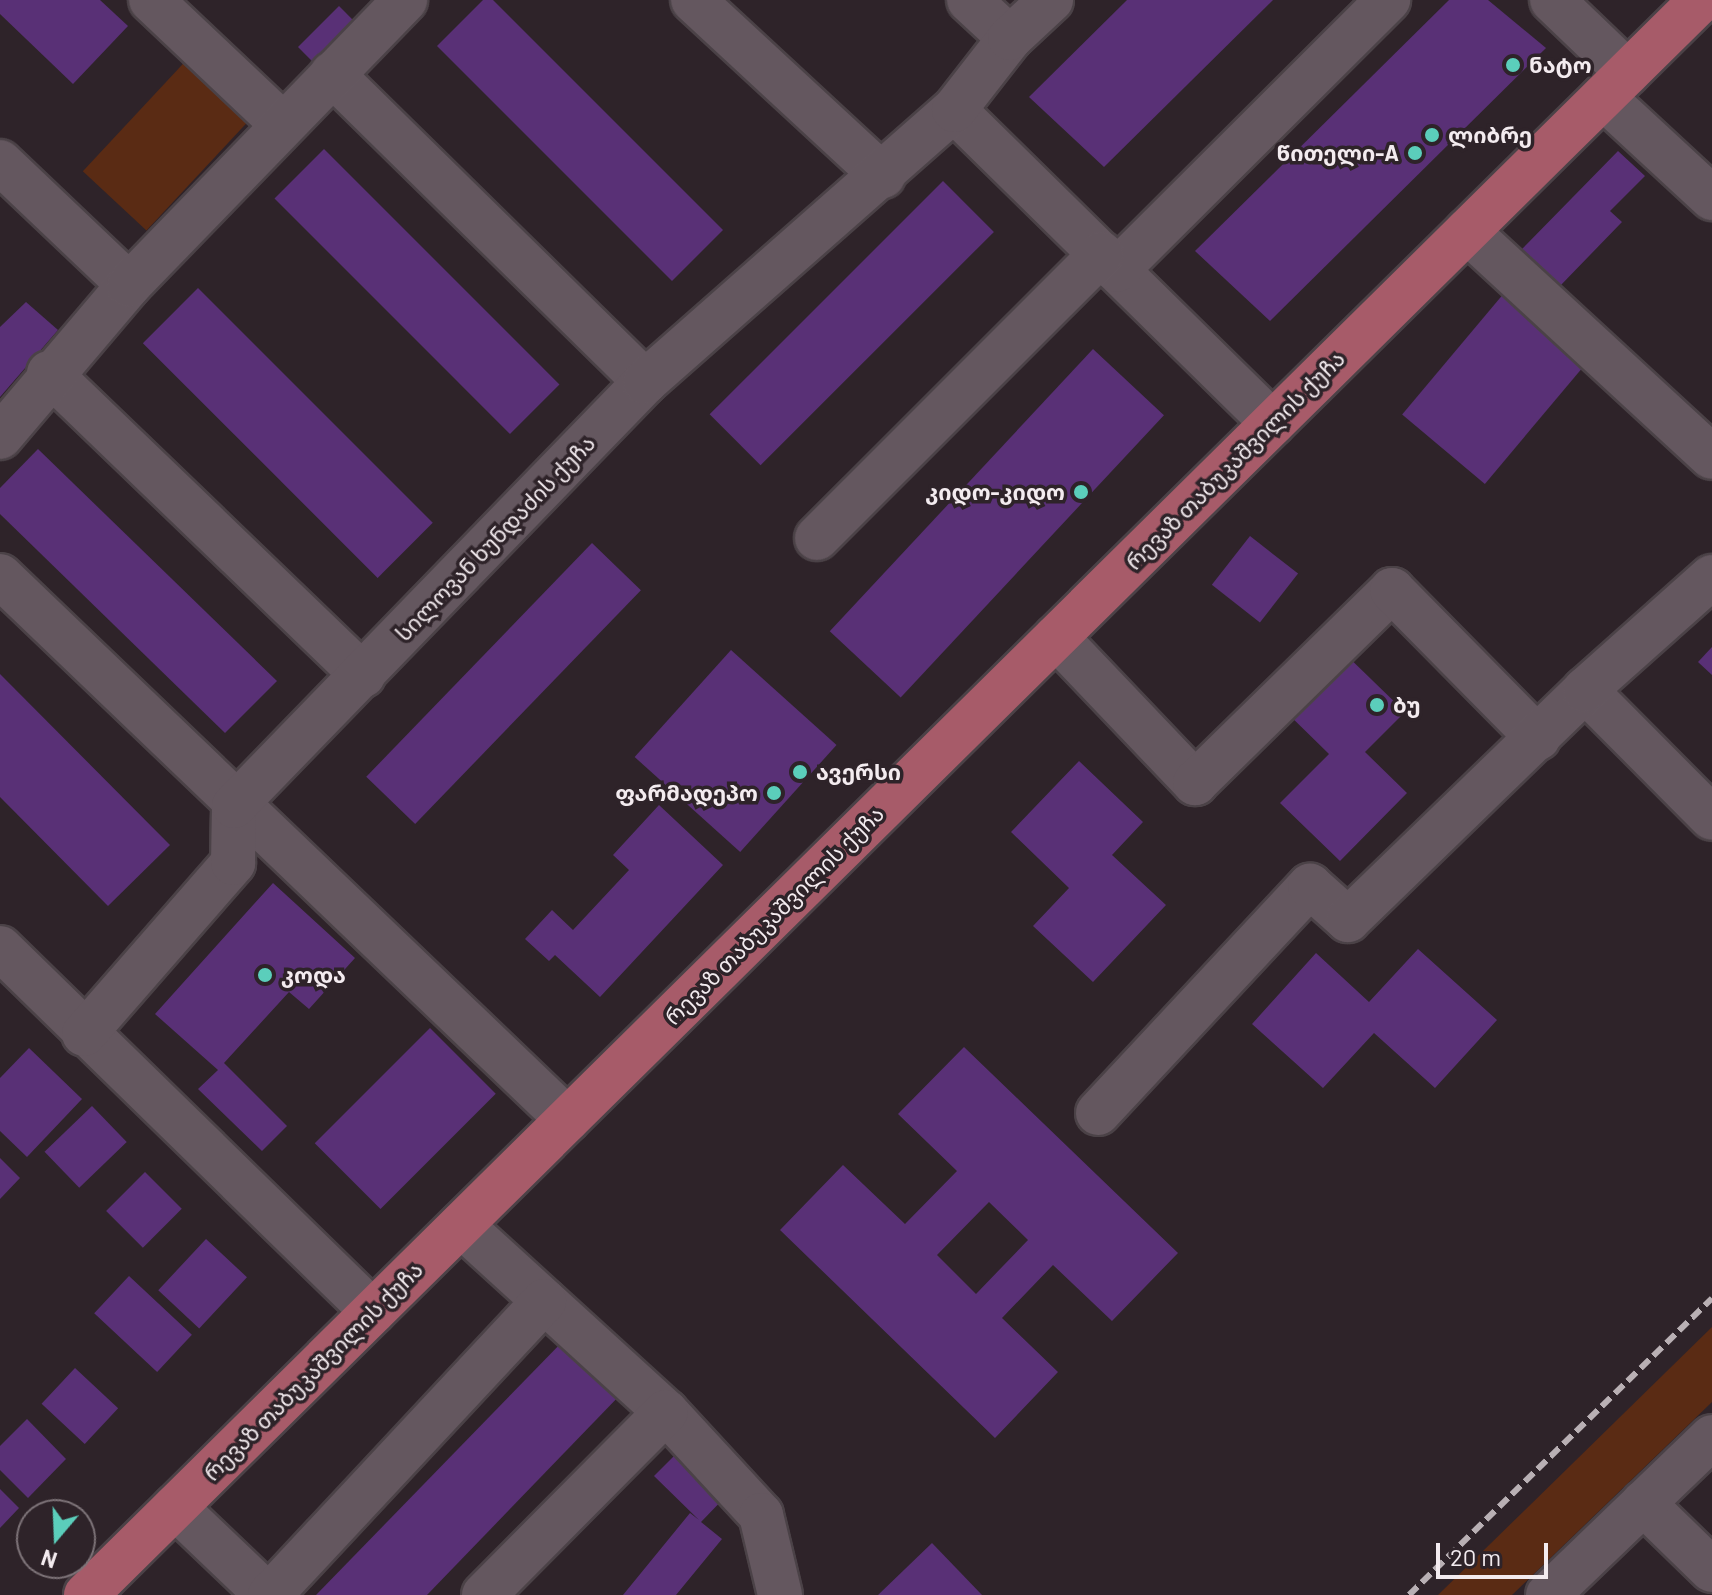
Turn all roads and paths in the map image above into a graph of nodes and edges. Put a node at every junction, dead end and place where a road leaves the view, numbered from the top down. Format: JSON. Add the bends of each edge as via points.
{"nodes":[{"id":1,"x":151,"y":0,"type":"edge"},
{"id":2,"x":405,"y":0,"type":"edge"},
{"id":3,"x":693,"y":0,"type":"edge"},
{"id":4,"x":969,"y":0,"type":"edge"},
{"id":5,"x":1051,"y":0,"type":"edge"},
{"id":6,"x":1388,"y":0,"type":"edge"},
{"id":7,"x":1552,"y":0,"type":"edge"},
{"id":8,"x":1701,"y":0,"type":"edge"},
{"id":9,"x":1010,"y":38,"type":"junction"},
{"id":10,"x":332,"y":74,"type":"junction"},
{"id":11,"x":1615,"y":85,"type":"junction"},
{"id":12,"x":954,"y":110,"type":"junction"},
{"id":13,"x":281,"y":123,"type":"junction"},
{"id":14,"x":0,"y":162,"type":"edge"},
{"id":15,"x":883,"y":176,"type":"junction"},
{"id":16,"x":1712,"y":198,"type":"edge"},
{"id":17,"x":1467,"y":231,"type":"junction"},
{"id":18,"x":1109,"y":262,"type":"junction"},
{"id":19,"x":129,"y":285,"type":"junction"},
{"id":20,"x":49,"y":373,"type":"junction"},
{"id":21,"x":645,"y":382,"type":"junction"},
{"id":22,"x":1273,"y":423,"type":"junction"},
{"id":23,"x":0,"y":437,"type":"edge"},
{"id":24,"x":1712,"y":457,"type":"edge"},
{"id":25,"x":817,"y":538,"type":"dead end"},
{"id":26,"x":0,"y":576,"type":"edge"},
{"id":27,"x":1712,"y":577,"type":"edge"},
{"id":28,"x":1056,"y":637,"type":"junction"},
{"id":29,"x":363,"y":675,"type":"junction"},
{"id":30,"x":1585,"y":690,"type":"junction"},
{"id":31,"x":1538,"y":738,"type":"junction"},
{"id":32,"x":234,"y":806,"type":"junction"},
{"id":33,"x":1712,"y":818,"type":"edge"},
{"id":34,"x":7,"y":973,"type":"edge"},
{"id":35,"x":84,"y":1034,"type":"junction"},
{"id":36,"x":1098,"y":1113,"type":"dead end"},
{"id":37,"x":568,"y":1120,"type":"junction"},
{"id":38,"x":461,"y":1225,"type":"junction"},
{"id":39,"x":544,"y":1301,"type":"junction"},
{"id":40,"x":373,"y":1312,"type":"junction"},
{"id":41,"x":666,"y":1412,"type":"junction"},
{"id":42,"x":1712,"y":1437,"type":"edge"},
{"id":43,"x":1643,"y":1503,"type":"junction"},
{"id":44,"x":175,"y":1507,"type":"junction"},
{"id":45,"x":1712,"y":1570,"type":"edge"},
{"id":46,"x":86,"y":1595,"type":"edge"},
{"id":47,"x":268,"y":1595,"type":"edge"},
{"id":48,"x":484,"y":1595,"type":"edge"},
{"id":49,"x":780,"y":1595,"type":"edge"},
{"id":50,"x":1548,"y":1595,"type":"edge"}],
"edges":[{"from":1,"to":13,"type":"street"},
{"from":2,"to":10,"type":"street"},
{"from":3,"to":15,"type":"street"},
{"from":4,"to":9,"type":"street"},
{"from":5,"to":9,"type":"street","name":"სილოვან ხუნდაძის ქუჩა"},
{"from":6,"to":18,"type":"street"},
{"from":7,"to":11,"type":"street"},
{"from":8,"to":11,"type":"main road","name":"რევაზ თაბუკაშვილის ქუჩა"},
{"from":9,"to":12,"type":"street","name":"სილოვან ხუნდაძის ქუჩა"},
{"from":10,"to":13,"type":"street"},
{"from":10,"to":21,"type":"street"},
{"from":11,"to":16,"type":"street"},
{"from":11,"to":17,"type":"main road","name":"რევაზ თაბუკაშვილის ქუჩა"},
{"from":12,"to":15,"type":"street","name":"სილოვან ხუნდაძის ქუჩა"},
{"from":12,"to":18,"type":"street"},
{"from":13,"to":19,"type":"street"},
{"from":14,"to":19,"type":"street"},
{"from":15,"to":21,"type":"street","name":"სილოვან ხუნდაძის ქუჩა"},
{"from":17,"to":22,"type":"main road","name":"რევაზ თაბუკაშვილის ქუჩა"},
{"from":17,"to":24,"type":"street"},
{"from":18,"to":22,"type":"street"},
{"from":18,"to":25,"type":"street"},
{"from":19,"to":20,"type":"street"},
{"from":20,"to":23,"type":"street"},
{"from":20,"to":29,"type":"street"},
{"from":21,"to":29,"type":"street","name":"სილოვან ხუნდაძის ქუჩა"},
{"from":22,"to":28,"type":"main road","name":"რევაზ თაბუკაშვილის ქუჩა"},
{"from":26,"to":32,"type":"street"},
{"from":27,"to":30,"type":"street"},
{"from":28,"to":31,"type":"street","via":[[1195,783],[1392,590]]},
{"from":28,"to":37,"type":"main road","name":"რევაზ თაბუკაშვილის ქუჩა"},
{"from":29,"to":32,"type":"street","name":"სილოვან ხუნდაძის ქუჩა"},
{"from":30,"to":31,"type":"street"},
{"from":30,"to":33,"type":"street"},
{"from":31,"to":36,"type":"street","via":[[1348,920],[1310,886]]},
{"from":32,"to":35,"type":"street","via":[[233,863]]},
{"from":32,"to":37,"type":"street"},
{"from":34,"to":35,"type":"street"},
{"from":35,"to":40,"type":"street"},
{"from":37,"to":38,"type":"main road","name":"რევაზ თაბუკაშვილის ქუჩა"},
{"from":38,"to":39,"type":"street"},
{"from":38,"to":40,"type":"main road","name":"რევაზ თაბუკაშვილის ქუჩა"},
{"from":39,"to":41,"type":"street"},
{"from":39,"to":47,"type":"street"},
{"from":40,"to":44,"type":"main road","name":"რევაზ თაბუკაშვილის ქუჩა"},
{"from":41,"to":48,"type":"street"},
{"from":41,"to":49,"type":"street","via":[[761,1515]]},
{"from":42,"to":43,"type":"street"},
{"from":43,"to":45,"type":"street"},
{"from":43,"to":50,"type":"street"},
{"from":44,"to":46,"type":"main road","name":"რევაზ თაბუკაშვილის ქუჩა"},
{"from":44,"to":47,"type":"street"}]}
